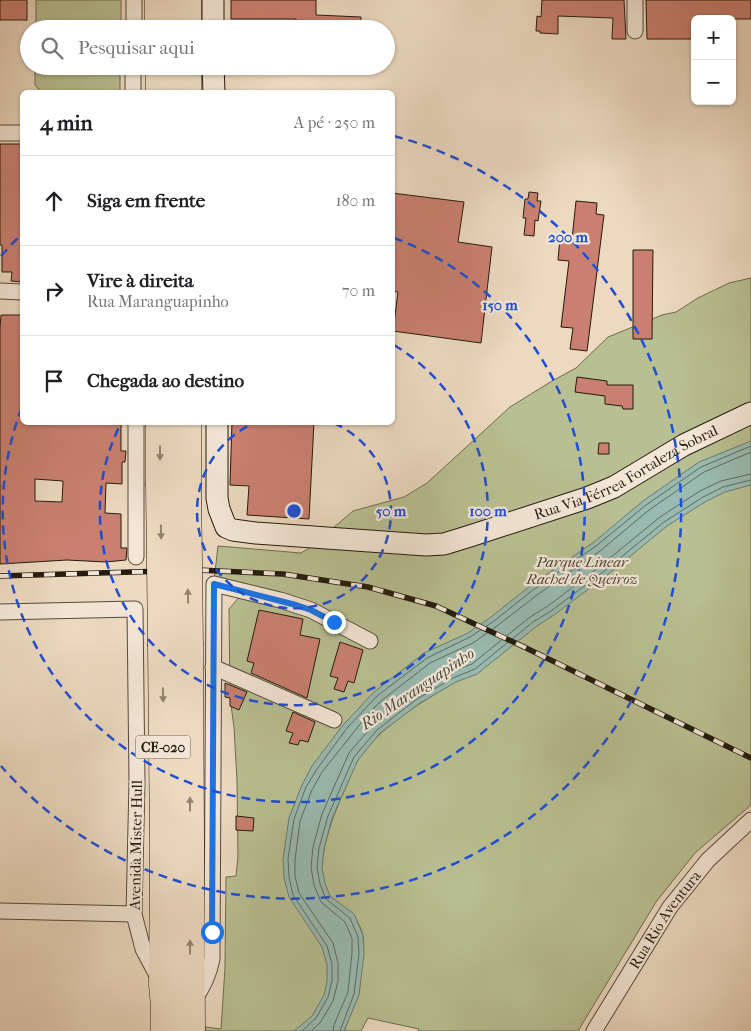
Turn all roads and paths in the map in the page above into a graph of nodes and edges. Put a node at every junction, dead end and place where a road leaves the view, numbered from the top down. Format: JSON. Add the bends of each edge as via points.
{"nodes":[{"id":1,"x":134,"y":0,"type":"edge"},
{"id":2,"x":159,"y":0,"type":"edge"},
{"id":3,"x":187,"y":0,"type":"edge"},
{"id":4,"x":213,"y":0,"type":"edge"},
{"id":5,"x":635,"y":0,"type":"edge"},
{"id":6,"x":134,"y":20,"type":"edge"},
{"id":7,"x":160,"y":20,"type":"edge"},
{"id":8,"x":187,"y":20,"type":"edge"},
{"id":9,"x":213,"y":20,"type":"edge"},
{"id":10,"x":635,"y":31,"type":"dead end"},
{"id":11,"x":133,"y":75,"type":"edge"},
{"id":12,"x":160,"y":75,"type":"edge"},
{"id":13,"x":187,"y":75,"type":"edge"},
{"id":14,"x":213,"y":75,"type":"edge"},
{"id":15,"x":133,"y":90,"type":"edge"},
{"id":16,"x":160,"y":90,"type":"edge"},
{"id":17,"x":187,"y":90,"type":"edge"},
{"id":18,"x":214,"y":90,"type":"edge"},
{"id":19,"x":0,"y":133,"type":"edge"},
{"id":20,"x":20,"y":133,"type":"edge"},
{"id":21,"x":0,"y":291,"type":"edge"},
{"id":22,"x":20,"y":292,"type":"edge"},
{"id":23,"x":751,"y":413,"type":"edge"},
{"id":24,"x":136,"y":425,"type":"edge"},
{"id":25,"x":160,"y":425,"type":"edge"},
{"id":26,"x":187,"y":425,"type":"edge"},
{"id":27,"x":217,"y":425,"type":"edge"},
{"id":28,"x":136,"y":557,"type":"dead end"},
{"id":29,"x":0,"y":612,"type":"edge"},
{"id":30,"x":370,"y":641,"type":"dead end"},
{"id":31,"x":213,"y":667,"type":"junction"},
{"id":32,"x":334,"y":720,"type":"dead end"},
{"id":33,"x":751,"y":820,"type":"edge"},
{"id":34,"x":0,"y":911,"type":"edge"},
{"id":35,"x":134,"y":914,"type":"junction"},
{"id":36,"x":177,"y":1012,"type":"edge"},
{"id":37,"x":594,"y":1031,"type":"edge"}],
"edges":[{"from":1,"to":6,"type":"street"},
{"from":2,"to":7,"type":"highway"},
{"from":3,"to":8,"type":"highway"},
{"from":4,"to":9,"type":"main road"},
{"from":5,"to":10,"type":"street"},
{"from":11,"to":15,"type":"street"},
{"from":12,"to":16,"type":"highway"},
{"from":13,"to":17,"type":"highway"},
{"from":14,"to":18,"type":"main road"},
{"from":19,"to":20,"type":"street"},
{"from":21,"to":22,"type":"street"},
{"from":23,"to":27,"type":"main road","name":"Rua Via Férrea Fortaleza Sobral","via":[[684,445],[614,487],[588,498],[444,544],[426,545],[226,527],[217,498]]},
{"from":24,"to":28,"type":"street"},
{"from":25,"to":36,"type":"highway","number":"CE-020","one_way":true,"bridge":true,"via":[[164,849]]},
{"from":36,"to":26,"type":"highway","number":"CE-020","one_way":true,"bridge":true,"via":[[189,645]]},
{"from":29,"to":35,"type":"street","name":"Avenida Mister Hull","via":[[135,609],[137,782]]},
{"from":30,"to":31,"type":"street","via":[[311,610],[214,584]]},
{"from":31,"to":32,"type":"street"},
{"from":31,"to":36,"type":"street","via":[[212,959],[205,983]]},
{"from":33,"to":37,"type":"street","name":"Rua Rio Aventura","via":[[708,860],[670,908]]},
{"from":34,"to":35,"type":"street"},
{"from":35,"to":36,"type":"street","name":"Avenida Mister Hull","via":[[143,949]]}]}
